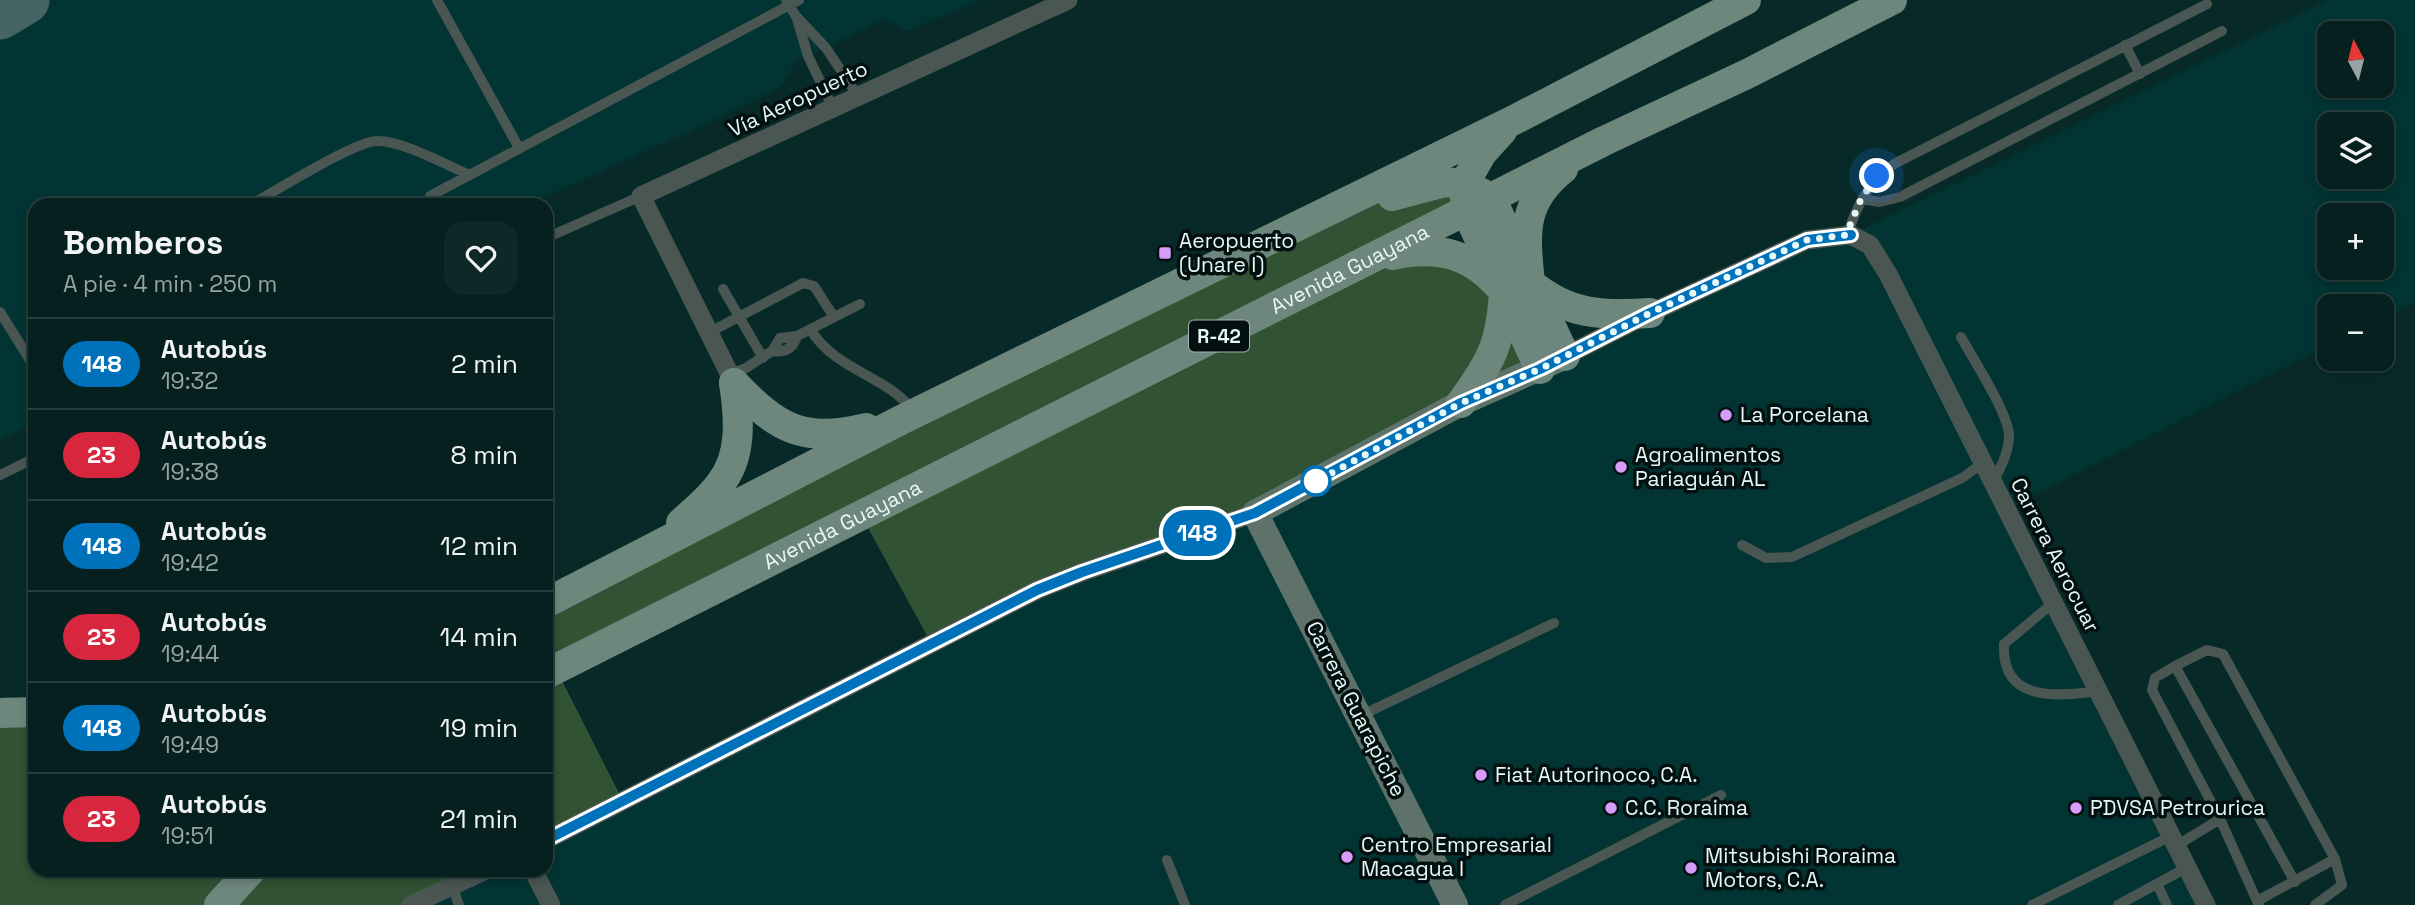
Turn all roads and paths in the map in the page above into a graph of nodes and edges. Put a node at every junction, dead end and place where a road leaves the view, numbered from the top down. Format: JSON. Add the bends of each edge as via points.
{"nodes":[{"id":1,"x":437,"y":0,"type":"edge"},
{"id":2,"x":799,"y":0,"type":"edge"},
{"id":3,"x":1068,"y":0,"type":"edge"},
{"id":4,"x":1746,"y":0,"type":"edge"},
{"id":5,"x":1892,"y":0,"type":"edge"},
{"id":6,"x":788,"y":3,"type":"edge"},
{"id":7,"x":2207,"y":4,"type":"dead end"},
{"id":8,"x":795,"y":15,"type":"junction"},
{"id":9,"x":2222,"y":32,"type":"dead end"},
{"id":10,"x":2125,"y":45,"type":"junction"},
{"id":11,"x":2140,"y":74,"type":"junction"},
{"id":12,"x":858,"y":96,"type":"junction"},
{"id":13,"x":833,"y":108,"type":"junction"},
{"id":14,"x":1512,"y":121,"type":"junction"},
{"id":15,"x":1604,"y":141,"type":"junction"},
{"id":16,"x":519,"y":148,"type":"junction"},
{"id":17,"x":470,"y":175,"type":"junction"},
{"id":18,"x":430,"y":196,"type":"dead end"},
{"id":19,"x":641,"y":196,"type":"junction"},
{"id":20,"x":1474,"y":197,"type":"junction"},
{"id":21,"x":263,"y":198,"type":"edge"},
{"id":22,"x":1861,"y":199,"type":"junction"},
{"id":23,"x":1292,"y":230,"type":"junction"},
{"id":24,"x":553,"y":235,"type":"edge"},
{"id":25,"x":1849,"y":235,"type":"junction"},
{"id":26,"x":1358,"y":264,"type":"junction"},
{"id":27,"x":1517,"y":287,"type":"junction"},
{"id":28,"x":723,"y":289,"type":"dead end"},
{"id":29,"x":860,"y":304,"type":"dead end"},
{"id":30,"x":0,"y":312,"type":"edge"},
{"id":31,"x":1650,"y":313,"type":"junction"},
{"id":32,"x":834,"y":317,"type":"junction"},
{"id":33,"x":738,"y":318,"type":"junction"},
{"id":34,"x":810,"y":329,"type":"junction"},
{"id":35,"x":710,"y":332,"type":"junction"},
{"id":36,"x":1961,"y":337,"type":"dead end"},
{"id":37,"x":28,"y":357,"type":"edge"},
{"id":38,"x":763,"y":358,"type":"junction"},
{"id":39,"x":1552,"y":363,"type":"junction"},
{"id":40,"x":732,"y":379,"type":"junction"},
{"id":41,"x":1461,"y":403,"type":"junction"},
{"id":42,"x":908,"y":416,"type":"junction"},
{"id":43,"x":28,"y":461,"type":"edge"},
{"id":44,"x":1983,"y":463,"type":"junction"},
{"id":45,"x":0,"y":475,"type":"edge"},
{"id":46,"x":1993,"y":482,"type":"junction"},
{"id":47,"x":1255,"y":513,"type":"junction"},
{"id":48,"x":1742,"y":545,"type":"dead end"},
{"id":49,"x":654,"y":548,"type":"junction"},
{"id":50,"x":553,"y":599,"type":"edge"},
{"id":51,"x":2053,"y":603,"type":"junction"},
{"id":52,"x":1554,"y":623,"type":"dead end"},
{"id":53,"x":2175,"y":666,"type":"junction"},
{"id":54,"x":553,"y":670,"type":"edge"},
{"id":55,"x":2098,"y":691,"type":"junction"},
{"id":56,"x":28,"y":712,"type":"edge"},
{"id":57,"x":0,"y":713,"type":"edge"},
{"id":58,"x":1360,"y":716,"type":"junction"},
{"id":59,"x":1721,"y":795,"type":"dead end"},
{"id":60,"x":2220,"y":819,"type":"junction"},
{"id":61,"x":553,"y":836,"type":"edge"},
{"id":62,"x":2173,"y":841,"type":"junction"},
{"id":63,"x":2335,"y":859,"type":"junction"},
{"id":64,"x":1167,"y":860,"type":"dead end"},
{"id":65,"x":2186,"y":868,"type":"junction"},
{"id":66,"x":245,"y":877,"type":"edge"},
{"id":67,"x":471,"y":877,"type":"edge"},
{"id":68,"x":537,"y":877,"type":"edge"},
{"id":69,"x":2295,"y":882,"type":"junction"},
{"id":70,"x":2157,"y":884,"type":"junction"},
{"id":71,"x":452,"y":886,"type":"junction"},
{"id":72,"x":2258,"y":903,"type":"edge"},
{"id":73,"x":219,"y":905,"type":"edge"},
{"id":74,"x":411,"y":905,"type":"edge"},
{"id":75,"x":459,"y":905,"type":"edge"},
{"id":76,"x":551,"y":905,"type":"edge"},
{"id":77,"x":1185,"y":905,"type":"edge"},
{"id":78,"x":1455,"y":905,"type":"edge"},
{"id":79,"x":1505,"y":905,"type":"edge"},
{"id":80,"x":2032,"y":905,"type":"edge"},
{"id":81,"x":2118,"y":905,"type":"edge"},
{"id":82,"x":2167,"y":905,"type":"edge"},
{"id":83,"x":2206,"y":905,"type":"edge"},
{"id":84,"x":2315,"y":905,"type":"edge"}],
"edges":[{"from":1,"to":16,"type":"lane"},
{"from":2,"to":6,"type":"lane"},
{"from":3,"to":12,"type":"street","name":"Vía Aeropuerto"},
{"from":4,"to":14,"type":"main road"},
{"from":5,"to":15,"type":"main road","name":"Avenida Guayana","number":"R-42"},
{"from":6,"to":8,"type":"lane"},
{"from":6,"to":16,"type":"lane"},
{"from":7,"to":10,"type":"lane"},
{"from":8,"to":12,"type":"lane","via":[[827,48]]},
{"from":8,"to":13,"type":"lane"},
{"from":9,"to":11,"type":"lane"},
{"from":10,"to":11,"type":"lane"},
{"from":10,"to":22,"type":"lane","via":[[1894,164],[1877,176]]},
{"from":11,"to":22,"type":"lane","via":[[1900,197],[1879,202]]},
{"from":12,"to":13,"type":"street","name":"Vía Aeropuerto"},
{"from":13,"to":19,"type":"street","name":"Vía Aeropuerto"},
{"from":14,"to":20,"type":"main road","via":[[1482,153]]},
{"from":14,"to":23,"type":"main road"},
{"from":15,"to":20,"type":"main road","name":"Avenida Guayana","number":"R-42"},
{"from":15,"to":27,"type":"main road","via":[[1562,169],[1536,197]]},
{"from":16,"to":17,"type":"lane"},
{"from":17,"to":18,"type":"lane"},
{"from":17,"to":21,"type":"lane","via":[[395,143],[377,141]]},
{"from":19,"to":24,"type":"lane","name":"Vía Aeropuerto"},
{"from":19,"to":35,"type":"street"},
{"from":20,"to":23,"type":"main road","via":[[1445,182],[1425,185]]},
{"from":20,"to":26,"type":"main road","name":"Avenida Guayana","number":"R-42"},
{"from":20,"to":27,"type":"main road"},
{"from":22,"to":25,"type":"lane"},
{"from":23,"to":42,"type":"main road"},
{"from":25,"to":31,"type":"street","via":[[1807,240]]},
{"from":25,"to":44,"type":"street","name":"Carrera Aerocuar","via":[[1870,245],[1888,274]]},
{"from":26,"to":27,"type":"main road","via":[[1436,251],[1473,262]]},
{"from":26,"to":54,"type":"main road","name":"Avenida Guayana","number":"R-42"},
{"from":27,"to":31,"type":"main road","via":[[1581,310],[1615,315]]},
{"from":27,"to":39,"type":"main road"},
{"from":27,"to":41,"type":"main road","via":[[1494,350]]},
{"from":28,"to":33,"type":"lane"},
{"from":29,"to":32,"type":"lane"},
{"from":30,"to":37,"type":"lane"},
{"from":31,"to":39,"type":"street"},
{"from":32,"to":33,"type":"lane","via":[[809,282]]},
{"from":32,"to":34,"type":"lane"},
{"from":33,"to":35,"type":"lane"},
{"from":33,"to":38,"type":"lane"},
{"from":34,"to":38,"type":"lane","via":[[797,336],[789,349],[772,351]]},
{"from":34,"to":42,"type":"lane","via":[[832,356],[907,402]]},
{"from":35,"to":40,"type":"street"},
{"from":36,"to":46,"type":"lane","via":[[2004,416],[2009,435]]},
{"from":38,"to":40,"type":"lane"},
{"from":39,"to":41,"type":"street"},
{"from":40,"to":42,"type":"main road","via":[[768,417],[814,434],[841,434]]},
{"from":40,"to":49,"type":"main road","via":[[739,415],[733,461],[722,483]]},
{"from":41,"to":47,"type":"street"},
{"from":42,"to":49,"type":"main road"},
{"from":43,"to":45,"type":"lane"},
{"from":44,"to":46,"type":"street","name":"Carrera Aerocuar"},
{"from":44,"to":48,"type":"lane","via":[[1962,478],[1793,557],[1766,558]]},
{"from":46,"to":51,"type":"street","name":"Carrera Aerocuar"},
{"from":47,"to":58,"type":"street","name":"Carrera Guarapiche"},
{"from":47,"to":61,"type":"street","via":[[1037,590]]},
{"from":49,"to":50,"type":"main road"},
{"from":51,"to":55,"type":"street","name":"Carrera Aerocuar"},
{"from":51,"to":55,"type":"lane","via":[[2004,644],[2003,659],[2010,677],[2025,690],[2070,695]]},
{"from":52,"to":58,"type":"lane"},
{"from":53,"to":60,"type":"lane","via":[[2154,678],[2152,690]]},
{"from":53,"to":63,"type":"lane","via":[[2207,650],[2223,654]]},
{"from":53,"to":69,"type":"lane"},
{"from":55,"to":62,"type":"street","name":"Carrera Aerocuar"},
{"from":56,"to":57,"type":"main road"},
{"from":58,"to":78,"type":"street","name":"Carrera Guarapiche"},
{"from":59,"to":79,"type":"lane"},
{"from":60,"to":62,"type":"lane"},
{"from":60,"to":72,"type":"lane"},
{"from":62,"to":65,"type":"street","name":"Carrera Aerocuar"},
{"from":62,"to":80,"type":"lane"},
{"from":63,"to":69,"type":"lane"},
{"from":63,"to":84,"type":"lane","via":[[2342,885]]},
{"from":64,"to":77,"type":"lane"},
{"from":65,"to":70,"type":"lane"},
{"from":65,"to":83,"type":"street","name":"Carrera Aerocuar"},
{"from":66,"to":73,"type":"main road"},
{"from":67,"to":71,"type":"street"},
{"from":68,"to":76,"type":"street"},
{"from":69,"to":72,"type":"lane"},
{"from":70,"to":81,"type":"lane"},
{"from":70,"to":82,"type":"lane"},
{"from":71,"to":74,"type":"street"},
{"from":71,"to":75,"type":"lane"}]}
